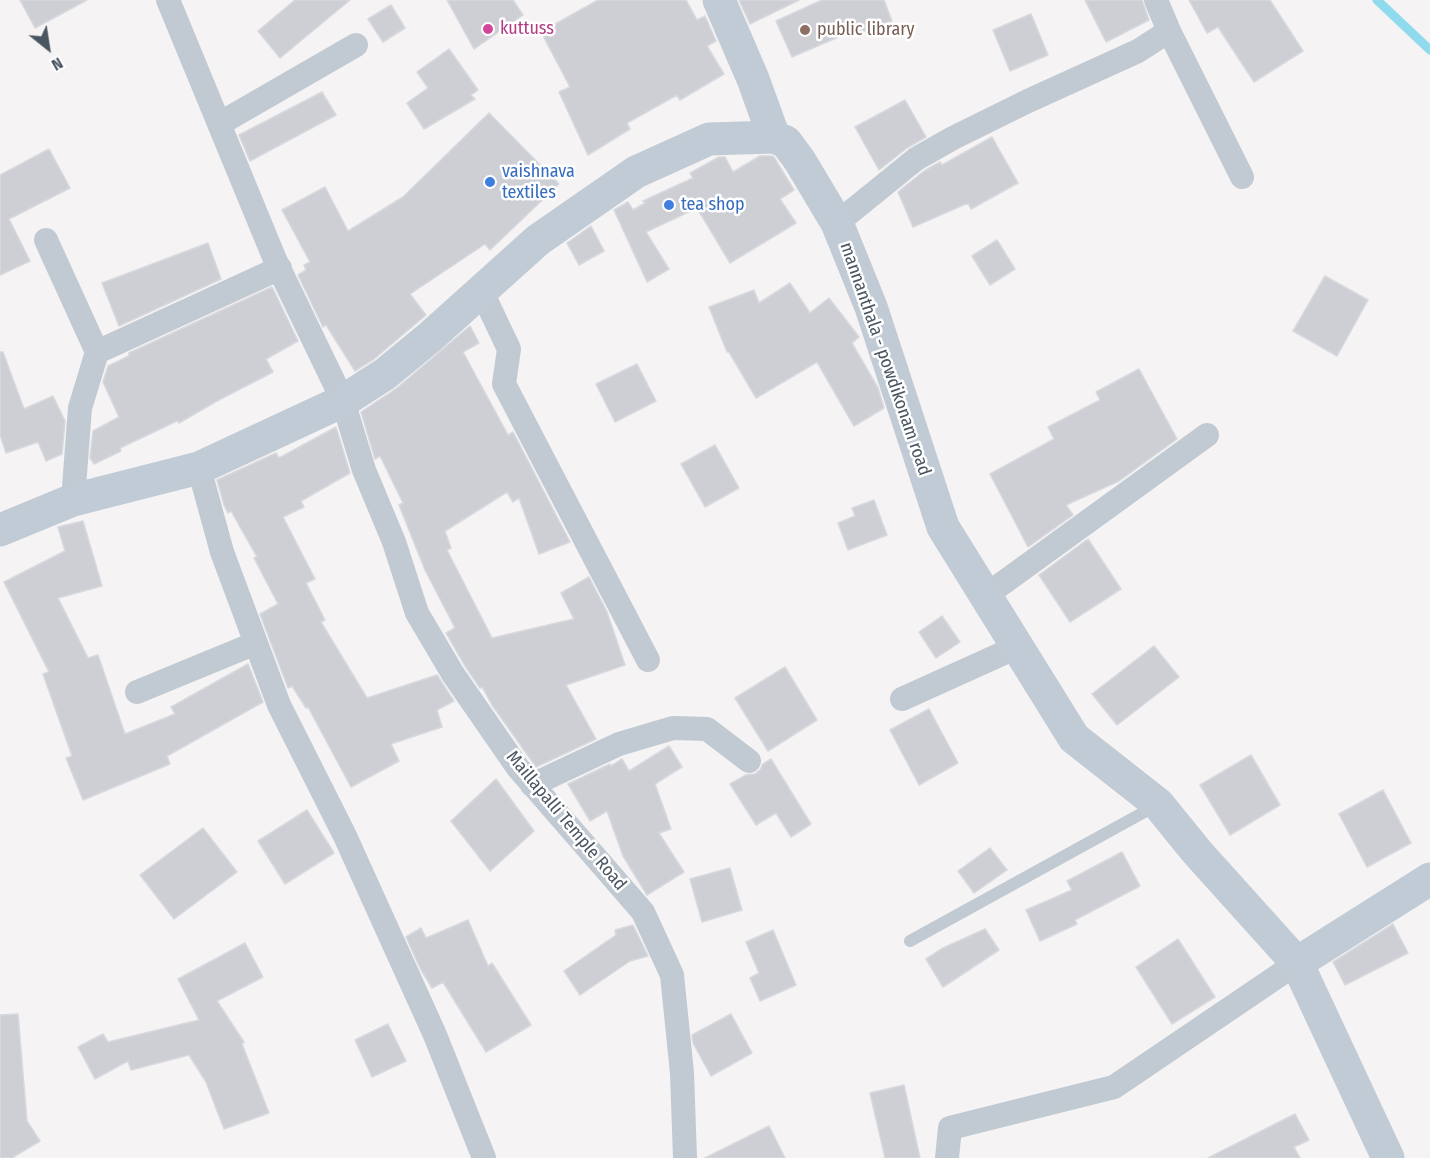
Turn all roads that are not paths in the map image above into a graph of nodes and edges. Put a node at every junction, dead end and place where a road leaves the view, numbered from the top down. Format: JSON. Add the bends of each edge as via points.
{"nodes":[{"id":1,"x":168,"y":0,"type":"edge"},
{"id":2,"x":719,"y":0,"type":"edge"},
{"id":3,"x":1156,"y":0,"type":"edge"},
{"id":4,"x":1169,"y":31,"type":"junction"},
{"id":5,"x":356,"y":45,"type":"dead end"},
{"id":6,"x":219,"y":124,"type":"junction"},
{"id":7,"x":774,"y":137,"type":"junction"},
{"id":8,"x":1242,"y":177,"type":"dead end"},
{"id":9,"x":837,"y":223,"type":"junction"},
{"id":10,"x":46,"y":240,"type":"dead end"},
{"id":11,"x":280,"y":268,"type":"junction"},
{"id":12,"x":482,"y":290,"type":"junction"},
{"id":13,"x":97,"y":351,"type":"junction"},
{"id":14,"x":343,"y":401,"type":"junction"},
{"id":15,"x":1207,"y":435,"type":"dead end"},
{"id":16,"x":199,"y":468,"type":"junction"},
{"id":17,"x":73,"y":500,"type":"junction"},
{"id":18,"x":0,"y":530,"type":"edge"},
{"id":19,"x":985,"y":596,"type":"junction"},
{"id":20,"x":256,"y":643,"type":"junction"},
{"id":21,"x":1017,"y":647,"type":"junction"},
{"id":22,"x":648,"y":660,"type":"dead end"},
{"id":23,"x":137,"y":692,"type":"dead end"},
{"id":24,"x":902,"y":699,"type":"dead end"},
{"id":25,"x":749,"y":761,"type":"dead end"},
{"id":26,"x":532,"y":785,"type":"junction"},
{"id":27,"x":1158,"y":804,"type":"junction"},
{"id":28,"x":1430,"y":879,"type":"edge"},
{"id":29,"x":910,"y":941,"type":"dead end"},
{"id":30,"x":1297,"y":963,"type":"junction"},
{"id":31,"x":476,"y":1155,"type":"edge"},
{"id":32,"x":685,"y":1158,"type":"edge"},
{"id":33,"x":947,"y":1158,"type":"edge"},
{"id":34,"x":1388,"y":1158,"type":"edge"}],
"edges":[{"from":1,"to":6,"type":"street","name":"Maillapalli Temple Road"},
{"from":2,"to":7,"type":"main road"},
{"from":3,"to":4,"type":"street"},
{"from":4,"to":8,"type":"street"},
{"from":4,"to":9,"type":"street","via":[[1138,51],[1028,101],[916,159]]},
{"from":5,"to":6,"type":"street"},
{"from":6,"to":11,"type":"street","name":"Maillapalli Temple Road"},
{"from":7,"to":9,"type":"main road","name":"mannanthala - powdikonam road","via":[[786,142],[800,161]]},
{"from":7,"to":12,"type":"main road","via":[[709,139],[636,172],[538,240]]},
{"from":9,"to":19,"type":"main road","name":"mannanthala - powdikonam road","via":[[871,307],[943,527]]},
{"from":10,"to":13,"type":"street"},
{"from":11,"to":13,"type":"street"},
{"from":11,"to":14,"type":"street","name":"Maillapalli Temple Road"},
{"from":12,"to":14,"type":"main road","via":[[386,374]]},
{"from":12,"to":22,"type":"street","via":[[510,349],[504,384]]},
{"from":13,"to":17,"type":"street","via":[[80,408]]},
{"from":14,"to":16,"type":"main road"},
{"from":14,"to":26,"type":"street","name":"Maillapalli Temple Road","via":[[417,613],[453,674]]},
{"from":15,"to":19,"type":"street"},
{"from":16,"to":17,"type":"main road"},
{"from":16,"to":20,"type":"street","via":[[222,552]]},
{"from":17,"to":18,"type":"main road"},
{"from":19,"to":21,"type":"main road","name":"mannanthala - powdikonam road"},
{"from":20,"to":23,"type":"street"},
{"from":20,"to":31,"type":"street","via":[[279,705],[345,836],[435,1035]]},
{"from":21,"to":24,"type":"street"},
{"from":21,"to":27,"type":"main road","name":"mannanthala - powdikonam road","via":[[1074,738]]},
{"from":25,"to":26,"type":"street","via":[[706,729],[673,728],[619,744]]},
{"from":26,"to":32,"type":"street","name":"Maillapalli Temple Road","via":[[643,912],[672,975],[682,1073]]},
{"from":27,"to":29,"type":"lane"},
{"from":27,"to":30,"type":"main road","name":"mannanthala - powdikonam road"},
{"from":28,"to":30,"type":"main road"},
{"from":30,"to":33,"type":"street","via":[[1114,1087],[950,1128]]},
{"from":30,"to":34,"type":"main road","name":"mannanthala - powdikonam road"}]}
